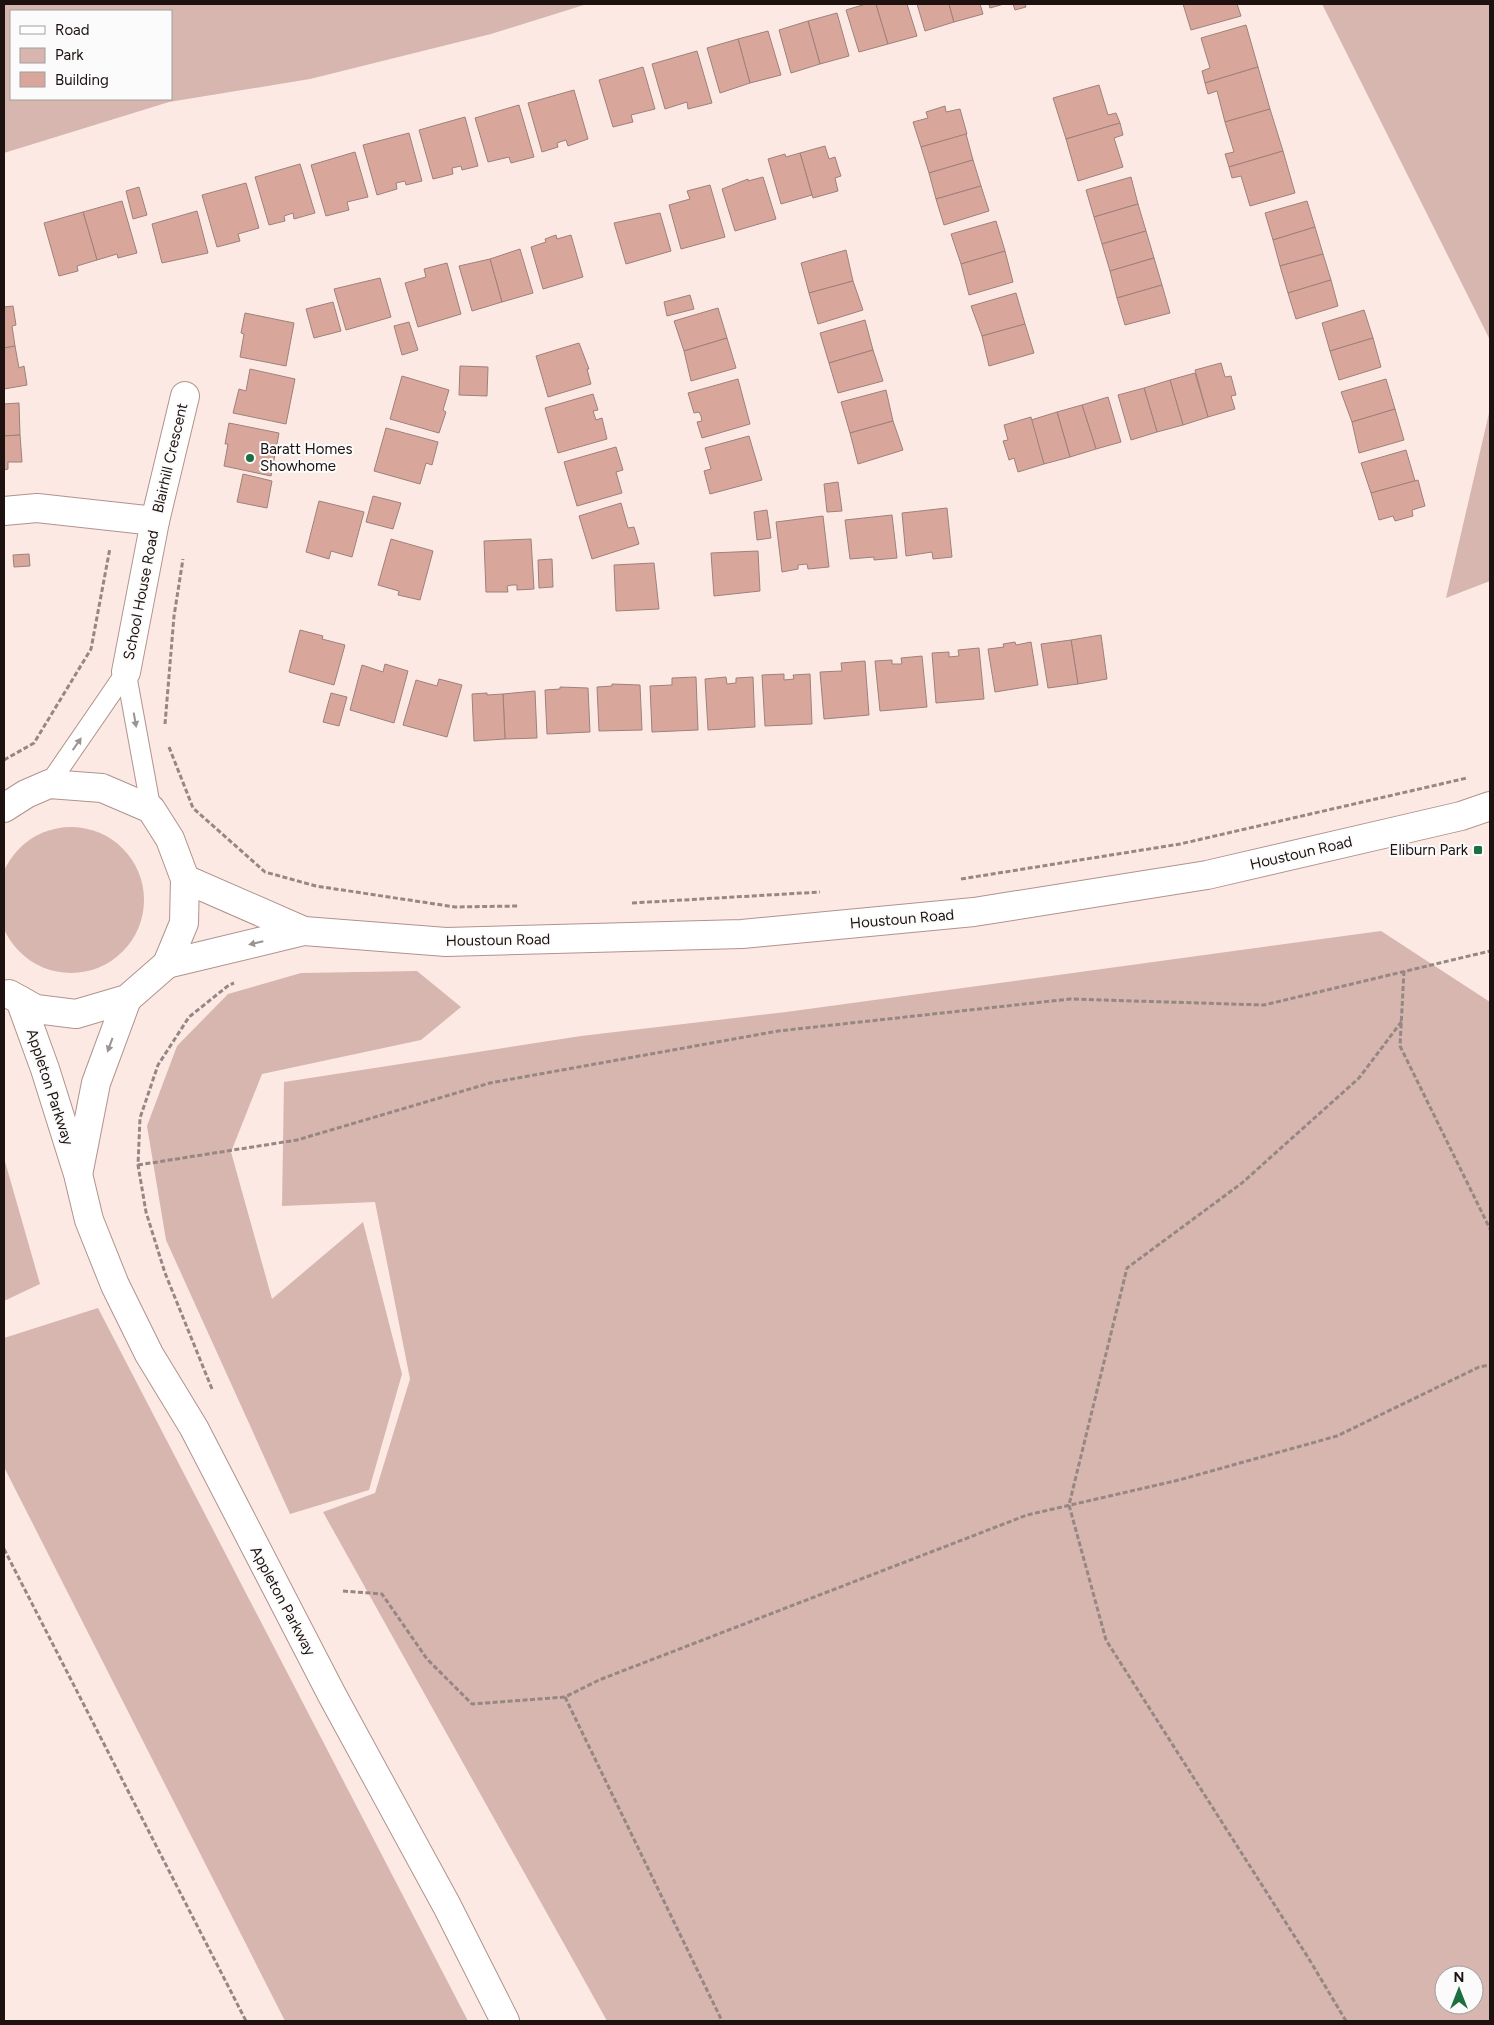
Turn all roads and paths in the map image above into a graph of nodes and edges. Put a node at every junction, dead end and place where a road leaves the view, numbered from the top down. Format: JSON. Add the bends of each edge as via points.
{"nodes":[{"id":1,"x":185,"y":396,"type":"dead end"},
{"id":2,"x":4,"y":511,"type":"edge"},
{"id":3,"x":115,"y":515,"type":"junction"},
{"id":4,"x":155,"y":521,"type":"junction"},
{"id":5,"x":184,"y":552,"type":"dead end"},
{"id":6,"x":126,"y":672,"type":"junction"},
{"id":7,"x":165,"y":724,"type":"dead end"},
{"id":8,"x":168,"y":743,"type":"dead end"},
{"id":9,"x":4,"y":760,"type":"edge"},
{"id":10,"x":1473,"y":776,"type":"dead end"},
{"id":11,"x":49,"y":784,"type":"junction"},
{"id":12,"x":1490,"y":806,"type":"edge"},
{"id":13,"x":4,"y":808,"type":"edge"},
{"id":14,"x":151,"y":809,"type":"junction"},
{"id":15,"x":276,"y":876,"type":"junction"},
{"id":16,"x":185,"y":879,"type":"junction"},
{"id":17,"x":957,"y":880,"type":"dead end"},
{"id":18,"x":829,"y":892,"type":"dead end"},
{"id":19,"x":631,"y":903,"type":"dead end"},
{"id":20,"x":524,"y":906,"type":"dead end"},
{"id":21,"x":271,"y":917,"type":"junction"},
{"id":22,"x":304,"y":931,"type":"junction"},
{"id":23,"x":1490,"y":951,"type":"edge"},
{"id":24,"x":167,"y":964,"type":"junction"},
{"id":25,"x":1404,"y":971,"type":"junction"},
{"id":26,"x":237,"y":982,"type":"dead end"},
{"id":27,"x":12,"y":996,"type":"edge"},
{"id":28,"x":127,"y":999,"type":"junction"},
{"id":29,"x":1402,"y":1020,"type":"junction"},
{"id":30,"x":138,"y":1165,"type":"junction"},
{"id":31,"x":78,"y":1174,"type":"junction"},
{"id":32,"x":1490,"y":1230,"type":"edge"},
{"id":33,"x":1490,"y":1365,"type":"edge"},
{"id":34,"x":212,"y":1389,"type":"dead end"},
{"id":35,"x":1069,"y":1506,"type":"junction"},
{"id":36,"x":4,"y":1549,"type":"edge"},
{"id":37,"x":343,"y":1591,"type":"dead end"},
{"id":38,"x":565,"y":1697,"type":"junction"},
{"id":39,"x":246,"y":2021,"type":"edge"},
{"id":40,"x":506,"y":2021,"type":"edge"},
{"id":41,"x":722,"y":2021,"type":"edge"},
{"id":42,"x":1346,"y":2021,"type":"edge"}],
"edges":[{"from":1,"to":4,"type":"street","name":"Blairhill Crescent"},
{"from":2,"to":3,"type":"street","name":"School House Road","via":[[38,508]]},
{"from":3,"to":4,"type":"street","name":"School House Road"},
{"from":3,"to":9,"type":"path","via":[[91,649],[34,743]]},
{"from":4,"to":6,"type":"street","name":"School House Road"},
{"from":5,"to":7,"type":"path","via":[[174,616]]},
{"from":11,"to":6,"type":"lane","name":"School House Road","one_way":true},
{"from":6,"to":14,"type":"lane","name":"School House Road","one_way":true},
{"from":8,"to":15,"type":"path","via":[[193,808],[265,872]]},
{"from":10,"to":17,"type":"path","via":[[1180,844]]},
{"from":11,"to":13,"type":"street"},
{"from":11,"to":14,"type":"street","via":[[102,788]]},
{"from":12,"to":22,"type":"street","name":"Houstoun Road","via":[[1462,816],[1207,875],[974,912],[742,934],[446,942]]},
{"from":14,"to":16,"type":"street","via":[[170,839]]},
{"from":15,"to":20,"type":"path","via":[[316,886],[455,907]]},
{"from":15,"to":21,"type":"path"},
{"from":16,"to":21,"type":"street","name":"Houstoun Road"},
{"from":16,"to":24,"type":"street","via":[[184,923]]},
{"from":18,"to":19,"type":"path"},
{"from":21,"to":22,"type":"street","name":"Houstoun Road"},
{"from":22,"to":24,"type":"street","name":"Houstoun Road","one_way":true},
{"from":23,"to":25,"type":"path"},
{"from":24,"to":28,"type":"street"},
{"from":25,"to":29,"type":"path"},
{"from":25,"to":30,"type":"path","via":[[1264,1004],[1070,999],[778,1031],[490,1083],[297,1140]]},
{"from":26,"to":30,"type":"path","via":[[229,984],[189,1016],[158,1065],[140,1118]]},
{"from":27,"to":28,"type":"street","via":[[36,1008],[76,1014]]},
{"from":27,"to":31,"type":"street","name":"Appleton Parkway","via":[[45,1069]]},
{"from":28,"to":31,"type":"street","name":"Appleton Parkway","one_way":true,"via":[[96,1083]]},
{"from":29,"to":32,"type":"path","via":[[1400,1046]]},
{"from":29,"to":35,"type":"path","via":[[1359,1078],[1242,1183],[1127,1268]]},
{"from":30,"to":34,"type":"path","via":[[146,1212],[165,1273]]},
{"from":31,"to":40,"type":"street","name":"Appleton Parkway","via":[[89,1220],[149,1354],[194,1428]]},
{"from":33,"to":35,"type":"path","via":[[1478,1367],[1337,1436],[1179,1480]]},
{"from":35,"to":38,"type":"path","via":[[1018,1518],[600,1680]]},
{"from":35,"to":42,"type":"path","via":[[1106,1640]]},
{"from":36,"to":39,"type":"path"},
{"from":37,"to":38,"type":"path","via":[[382,1594],[427,1659],[472,1704]]},
{"from":38,"to":41,"type":"path"}]}
